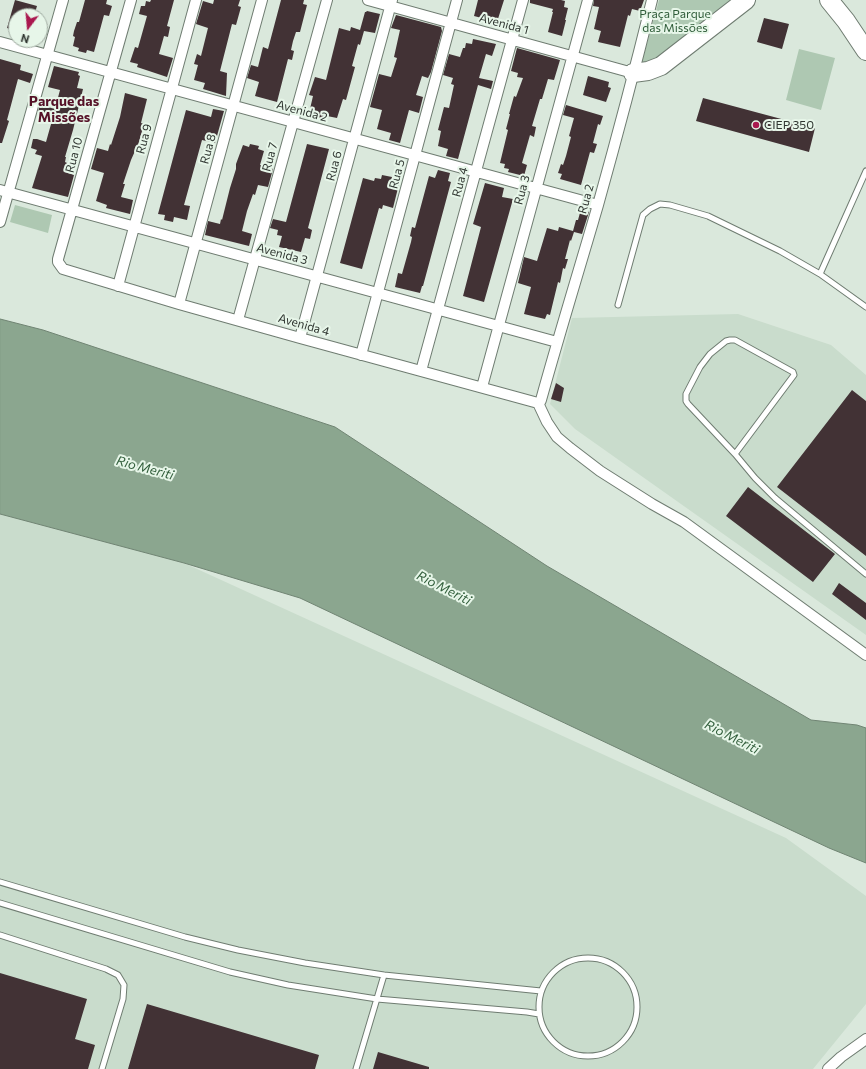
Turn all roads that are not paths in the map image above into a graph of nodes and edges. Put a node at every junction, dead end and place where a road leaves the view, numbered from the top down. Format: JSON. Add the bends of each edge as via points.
{"nodes":[{"id":1,"x":63,"y":0,"type":"edge"},
{"id":2,"x":131,"y":0,"type":"edge"},
{"id":3,"x":196,"y":0,"type":"edge"},
{"id":4,"x":262,"y":0,"type":"edge"},
{"id":5,"x":327,"y":0,"type":"edge"},
{"id":6,"x":368,"y":0,"type":"edge"},
{"id":7,"x":458,"y":0,"type":"edge"},
{"id":8,"x":523,"y":0,"type":"edge"},
{"id":9,"x":588,"y":0,"type":"edge"},
{"id":10,"x":652,"y":0,"type":"edge"},
{"id":11,"x":746,"y":0,"type":"edge"},
{"id":12,"x":829,"y":0,"type":"edge"},
{"id":13,"x":391,"y":3,"type":"edge"},
{"id":14,"x":451,"y":23,"type":"junction"},
{"id":15,"x":512,"y":40,"type":"junction"},
{"id":16,"x":0,"y":42,"type":"edge"},
{"id":17,"x":866,"y":51,"type":"edge"},
{"id":18,"x":48,"y":55,"type":"junction"},
{"id":19,"x":573,"y":56,"type":"junction"},
{"id":20,"x":110,"y":72,"type":"junction"},
{"id":21,"x":633,"y":74,"type":"junction"},
{"id":22,"x":172,"y":89,"type":"junction"},
{"id":23,"x":233,"y":105,"type":"junction"},
{"id":24,"x":293,"y":122,"type":"junction"},
{"id":25,"x":354,"y":138,"type":"junction"},
{"id":26,"x":415,"y":155,"type":"junction"},
{"id":27,"x":866,"y":171,"type":"edge"},
{"id":28,"x":476,"y":172,"type":"junction"},
{"id":29,"x":536,"y":188,"type":"junction"},
{"id":30,"x":4,"y":191,"type":"edge"},
{"id":31,"x":598,"y":205,"type":"junction"},
{"id":32,"x":73,"y":210,"type":"junction"},
{"id":33,"x":0,"y":222,"type":"edge"},
{"id":34,"x":134,"y":227,"type":"junction"},
{"id":35,"x":195,"y":244,"type":"junction"},
{"id":36,"x":255,"y":260,"type":"junction"},
{"id":37,"x":62,"y":269,"type":"joint"},
{"id":38,"x":820,"y":274,"type":"junction"},
{"id":39,"x":317,"y":276,"type":"junction"},
{"id":40,"x":118,"y":286,"type":"junction"},
{"id":41,"x":378,"y":293,"type":"junction"},
{"id":42,"x":179,"y":304,"type":"junction"},
{"id":43,"x":618,"y":305,"type":"dead end"},
{"id":44,"x":866,"y":307,"type":"edge"},
{"id":45,"x":438,"y":310,"type":"junction"},
{"id":46,"x":238,"y":320,"type":"junction"},
{"id":47,"x":498,"y":326,"type":"junction"},
{"id":48,"x":300,"y":338,"type":"junction"},
{"id":49,"x":557,"y":342,"type":"junction"},
{"id":50,"x":361,"y":355,"type":"junction"},
{"id":51,"x":422,"y":371,"type":"junction"},
{"id":52,"x":482,"y":387,"type":"junction"},
{"id":53,"x":539,"y":403,"type":"junction"},
{"id":54,"x":735,"y":454,"type":"junction"},
{"id":55,"x":866,"y":574,"type":"edge"},
{"id":56,"x":866,"y":655,"type":"edge"},
{"id":57,"x":0,"y":882,"type":"edge"},
{"id":58,"x":0,"y":903,"type":"edge"},
{"id":59,"x":0,"y":935,"type":"edge"},
{"id":60,"x":384,"y":975,"type":"junction"},
{"id":61,"x":541,"y":992,"type":"junction"},
{"id":62,"x":377,"y":999,"type":"junction"},
{"id":63,"x":538,"y":1014,"type":"junction"},
{"id":64,"x":866,"y":1039,"type":"edge"},
{"id":65,"x":102,"y":1069,"type":"edge"},
{"id":66,"x":356,"y":1069,"type":"edge"},
{"id":67,"x":828,"y":1069,"type":"edge"}],
"edges":[{"from":1,"to":18,"type":"street"},
{"from":2,"to":20,"type":"street","name":"Rua 10"},
{"from":3,"to":22,"type":"street","name":"Rua 9"},
{"from":4,"to":23,"type":"street","name":"Rua 8"},
{"from":5,"to":24,"type":"street","name":"Rua 7"},
{"from":6,"to":13,"type":"street","name":"Avenida 1"},
{"from":7,"to":14,"type":"street","name":"Rua 5"},
{"from":8,"to":15,"type":"street","name":"Rua 4"},
{"from":9,"to":19,"type":"street","name":"Rua 3"},
{"from":10,"to":21,"type":"street","name":"Rua 2"},
{"from":11,"to":21,"type":"highway","via":[[660,66]]},
{"from":12,"to":17,"type":"highway"},
{"from":13,"to":14,"type":"street","name":"Avenida 1"},
{"from":13,"to":25,"type":"street","name":"Rua 6"},
{"from":14,"to":15,"type":"street","name":"Avenida 1"},
{"from":14,"to":26,"type":"street","name":"Rua 5"},
{"from":15,"to":19,"type":"street","name":"Avenida 1"},
{"from":15,"to":28,"type":"street","name":"Rua 4"},
{"from":16,"to":18,"type":"street","name":"Avenida 2"},
{"from":18,"to":20,"type":"street","name":"Avenida 2"},
{"from":18,"to":30,"type":"street"},
{"from":19,"to":21,"type":"street","name":"Avenida 1"},
{"from":19,"to":29,"type":"street","name":"Rua 3"},
{"from":20,"to":22,"type":"street","name":"Avenida 2"},
{"from":20,"to":32,"type":"street","name":"Rua 10"},
{"from":21,"to":31,"type":"street","name":"Rua 2"},
{"from":22,"to":23,"type":"street","name":"Avenida 2"},
{"from":22,"to":34,"type":"street","name":"Rua 9"},
{"from":23,"to":24,"type":"street","name":"Avenida 2"},
{"from":23,"to":35,"type":"street","name":"Rua 8"},
{"from":24,"to":25,"type":"street","name":"Avenida 2"},
{"from":24,"to":36,"type":"street","name":"Rua 7"},
{"from":25,"to":26,"type":"street","name":"Avenida 2"},
{"from":25,"to":39,"type":"street","name":"Rua 6"},
{"from":26,"to":28,"type":"street","name":"Avenida 2"},
{"from":26,"to":41,"type":"street","name":"Rua 5"},
{"from":27,"to":38,"type":"lane"},
{"from":28,"to":29,"type":"street","name":"Avenida 2"},
{"from":28,"to":45,"type":"street","name":"Rua 4"},
{"from":29,"to":31,"type":"street","name":"Avenida 2"},
{"from":29,"to":47,"type":"street","name":"Rua 3"},
{"from":30,"to":32,"type":"street","name":"Avenida 3"},
{"from":30,"to":33,"type":"street"},
{"from":31,"to":49,"type":"street","name":"Rua 2"},
{"from":32,"to":34,"type":"street","name":"Avenida 3"},
{"from":32,"to":37,"type":"street","name":"Rua 10","via":[[58,259]]},
{"from":34,"to":35,"type":"street","name":"Avenida 3"},
{"from":34,"to":40,"type":"street","name":"Rua 9"},
{"from":35,"to":36,"type":"street","name":"Avenida 3"},
{"from":35,"to":42,"type":"street","name":"Rua 8"},
{"from":36,"to":39,"type":"street","name":"Avenida 3"},
{"from":36,"to":46,"type":"street","name":"Rua 7"},
{"from":37,"to":40,"type":"street","name":"Avenida 4"},
{"from":38,"to":43,"type":"lane","via":[[780,251],[708,216],[660,204],[643,215]]},
{"from":38,"to":44,"type":"lane"},
{"from":39,"to":41,"type":"street","name":"Avenida 3"},
{"from":39,"to":48,"type":"street","name":"Rua 6"},
{"from":40,"to":42,"type":"street","name":"Avenida 4"},
{"from":41,"to":45,"type":"street","name":"Avenida 3"},
{"from":41,"to":50,"type":"street","name":"Rua 5"},
{"from":42,"to":46,"type":"street","name":"Avenida 4"},
{"from":45,"to":47,"type":"street","name":"Avenida 3"},
{"from":45,"to":51,"type":"street","name":"Rua 4"},
{"from":46,"to":48,"type":"street","name":"Avenida 4"},
{"from":47,"to":49,"type":"street","name":"Avenida 3"},
{"from":47,"to":52,"type":"street","name":"Rua 3"},
{"from":48,"to":50,"type":"street","name":"Avenida 4"},
{"from":49,"to":53,"type":"street","name":"Rua 2"},
{"from":50,"to":51,"type":"street","name":"Avenida 4"},
{"from":51,"to":52,"type":"street","name":"Avenida 4"},
{"from":52,"to":53,"type":"street","name":"Avenida 4"},
{"from":53,"to":56,"type":"street","via":[[557,437],[600,471],[684,522]]},
{"from":54,"to":54,"type":"lane","via":[[794,375],[793,372],[735,340],[730,340],[710,354],[700,367],[686,398],[688,404]]},
{"from":54,"to":55,"type":"lane","via":[[774,498]]},
{"from":57,"to":60,"type":"lane","via":[[185,937],[238,950]]},
{"from":58,"to":62,"type":"lane","via":[[230,972],[288,985]]},
{"from":59,"to":65,"type":"lane","via":[[118,975],[124,985],[123,999]]},
{"from":60,"to":61,"type":"lane"},
{"from":60,"to":62,"type":"lane"},
{"from":61,"to":63,"type":"lane"},
{"from":61,"to":63,"type":"lane","via":[[544,982],[555,969],[570,960],[587,957],[604,960],[619,968],[630,980],[637,996],[638,1013],[633,1028],[624,1041],[612,1051],[597,1056],[581,1056],[559,1047],[543,1029]]},
{"from":62,"to":63,"type":"lane"},
{"from":62,"to":66,"type":"lane"},
{"from":64,"to":67,"type":"street"}]}
